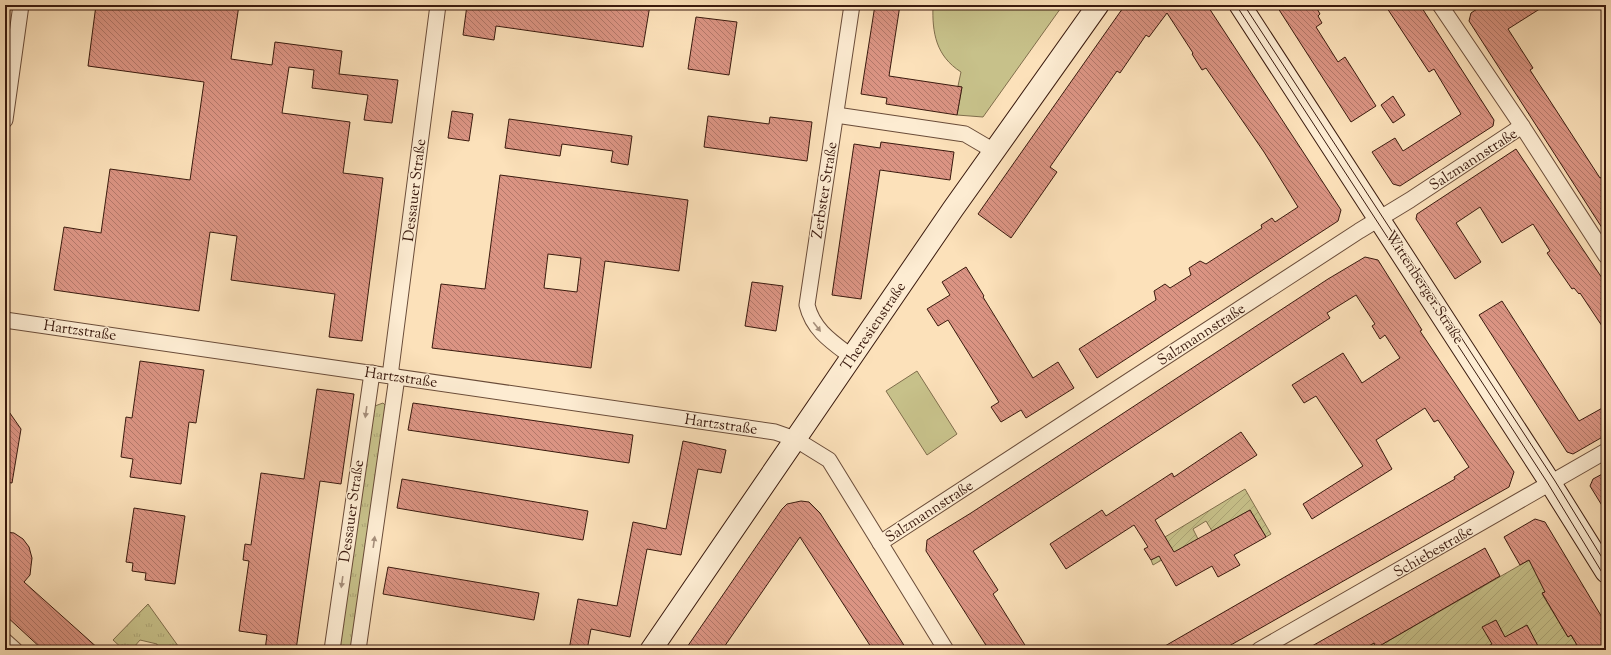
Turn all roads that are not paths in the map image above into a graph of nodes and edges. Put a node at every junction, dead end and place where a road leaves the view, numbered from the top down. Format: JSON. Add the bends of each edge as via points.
{"nodes":[{"id":1,"x":21,"y":5,"type":"edge"},
{"id":2,"x":438,"y":5,"type":"edge"},
{"id":3,"x":852,"y":5,"type":"edge"},
{"id":4,"x":1098,"y":5,"type":"edge"},
{"id":5,"x":1240,"y":5,"type":"edge"},
{"id":6,"x":1440,"y":5,"type":"edge"},
{"id":7,"x":836,"y":115,"type":"junction"},
{"id":8,"x":5,"y":120,"type":"edge"},
{"id":9,"x":1522,"y":126,"type":"junction"},
{"id":10,"x":994,"y":151,"type":"junction"},
{"id":11,"x":1380,"y":218,"type":"junction"},
{"id":12,"x":1606,"y":256,"type":"edge"},
{"id":13,"x":5,"y":320,"type":"edge"},
{"id":14,"x":852,"y":357,"type":"junction"},
{"id":15,"x":372,"y":373,"type":"junction"},
{"id":16,"x":394,"y":376,"type":"junction"},
{"id":17,"x":795,"y":439,"type":"junction"},
{"id":18,"x":1606,"y":452,"type":"edge"},
{"id":19,"x":1552,"y":484,"type":"junction"},
{"id":20,"x":880,"y":543,"type":"junction"},
{"id":21,"x":1606,"y":572,"type":"edge"},
{"id":22,"x":5,"y":641,"type":"edge"},
{"id":23,"x":14,"y":650,"type":"edge"},
{"id":24,"x":332,"y":650,"type":"edge"},
{"id":25,"x":358,"y":650,"type":"edge"},
{"id":26,"x":651,"y":650,"type":"edge"},
{"id":27,"x":946,"y":650,"type":"edge"},
{"id":28,"x":1259,"y":650,"type":"edge"}],
"edges":[{"from":1,"to":8,"type":"street"},
{"from":2,"to":16,"type":"street","name":"Dessauer Straße"},
{"from":3,"to":7,"type":"street","name":"Zerbster Straße"},
{"from":4,"to":10,"type":"main road","name":"Theresienstraße"},
{"from":5,"to":11,"type":"main road","name":"Wittenberger Straße"},
{"from":6,"to":9,"type":"street"},
{"from":7,"to":10,"type":"street","via":[[965,134]]},
{"from":7,"to":14,"type":"street","name":"Zerbster Straße","one_way":true,"via":[[807,305],[810,316],[821,332]]},
{"from":9,"to":11,"type":"street","name":"Salzmannstraße"},
{"from":9,"to":12,"type":"street"},
{"from":10,"to":14,"type":"main road","name":"Theresienstraße"},
{"from":11,"to":19,"type":"main road","name":"Wittenberger Straße"},
{"from":11,"to":20,"type":"street","name":"Salzmannstraße"},
{"from":13,"to":15,"type":"street","name":"Hartzstraße"},
{"from":14,"to":17,"type":"main road","name":"Theresienstraße"},
{"from":15,"to":16,"type":"street","name":"Hartzstraße"},
{"from":15,"to":24,"type":"street","name":"Dessauer Straße","one_way":true},
{"from":16,"to":17,"type":"street","name":"Hartzstraße","via":[[775,432]]},
{"from":25,"to":16,"type":"street","name":"Dessauer Straße","one_way":true},
{"from":17,"to":20,"type":"street","name":"Hartzstraße","via":[[829,460]]},
{"from":17,"to":26,"type":"main road","name":"Theresienstraße"},
{"from":18,"to":19,"type":"street","name":"Schiebestraße"},
{"from":19,"to":21,"type":"main road","name":"Wittenberger Straße"},
{"from":19,"to":28,"type":"street","name":"Schiebestraße"},
{"from":20,"to":27,"type":"street","name":"Hartzstraße"},
{"from":22,"to":23,"type":"street"}]}
